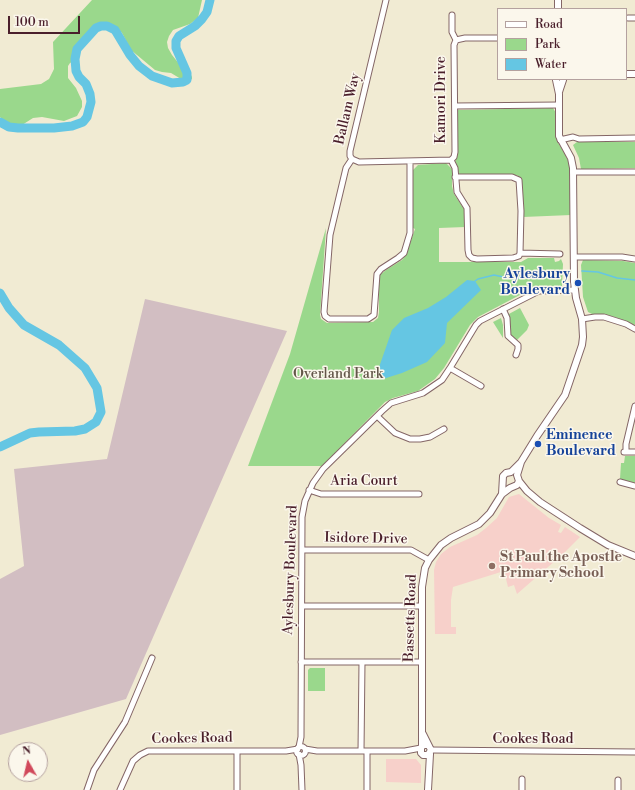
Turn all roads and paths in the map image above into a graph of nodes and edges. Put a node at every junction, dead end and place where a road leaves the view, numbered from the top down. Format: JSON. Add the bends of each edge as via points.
{"nodes":[{"id":1,"x":386,"y":0,"type":"edge"},
{"id":2,"x":452,"y":15,"type":"dead end"},
{"id":3,"x":628,"y":18,"type":"dead end"},
{"id":4,"x":635,"y":18,"type":"edge"},
{"id":5,"x":497,"y":38,"type":"edge"},
{"id":6,"x":456,"y":40,"type":"junction"},
{"id":7,"x":555,"y":80,"type":"edge"},
{"id":8,"x":564,"y":80,"type":"edge"},
{"id":9,"x":559,"y":94,"type":"junction"},
{"id":10,"x":558,"y":105,"type":"junction"},
{"id":11,"x":455,"y":106,"type":"junction"},
{"id":12,"x":635,"y":138,"type":"edge"},
{"id":13,"x":579,"y":139,"type":"junction"},
{"id":14,"x":560,"y":140,"type":"junction"},
{"id":15,"x":564,"y":146,"type":"junction"},
{"id":16,"x":352,"y":159,"type":"junction"},
{"id":17,"x":450,"y":160,"type":"junction"},
{"id":18,"x":410,"y":161,"type":"junction"},
{"id":19,"x":573,"y":172,"type":"junction"},
{"id":20,"x":635,"y":172,"type":"edge"},
{"id":21,"x":455,"y":177,"type":"junction"},
{"id":22,"x":520,"y":253,"type":"junction"},
{"id":23,"x":560,"y":254,"type":"dead end"},
{"id":24,"x":574,"y":257,"type":"junction"},
{"id":25,"x":635,"y":258,"type":"edge"},
{"id":26,"x":574,"y":290,"type":"junction"},
{"id":27,"x":502,"y":309,"type":"junction"},
{"id":28,"x":582,"y":319,"type":"junction"},
{"id":29,"x":635,"y":329,"type":"edge"},
{"id":30,"x":516,"y":355,"type":"dead end"},
{"id":31,"x":450,"y":368,"type":"junction"},
{"id":32,"x":480,"y":386,"type":"dead end"},
{"id":33,"x":635,"y":406,"type":"edge"},
{"id":34,"x":377,"y":416,"type":"junction"},
{"id":35,"x":444,"y":429,"type":"dead end"},
{"id":36,"x":635,"y":452,"type":"edge"},
{"id":37,"x":521,"y":462,"type":"junction"},
{"id":38,"x":511,"y":472,"type":"junction"},
{"id":39,"x":518,"y":478,"type":"junction"},
{"id":40,"x":620,"y":482,"type":"dead end"},
{"id":41,"x":503,"y":483,"type":"junction"},
{"id":42,"x":635,"y":486,"type":"edge"},
{"id":43,"x":512,"y":488,"type":"junction"},
{"id":44,"x":309,"y":490,"type":"junction"},
{"id":45,"x":527,"y":491,"type":"junction"},
{"id":46,"x":419,"y":494,"type":"dead end"},
{"id":47,"x":502,"y":494,"type":"junction"},
{"id":48,"x":302,"y":550,"type":"junction"},
{"id":49,"x":635,"y":556,"type":"edge"},
{"id":50,"x":429,"y":560,"type":"junction"},
{"id":51,"x":302,"y":606,"type":"junction"},
{"id":52,"x":422,"y":606,"type":"junction"},
{"id":53,"x":152,"y":658,"type":"dead end"},
{"id":54,"x":301,"y":662,"type":"junction"},
{"id":55,"x":362,"y":662,"type":"junction"},
{"id":56,"x":422,"y":662,"type":"junction"},
{"id":57,"x":425,"y":750,"type":"junction"},
{"id":58,"x":237,"y":751,"type":"junction"},
{"id":59,"x":301,"y":751,"type":"junction"},
{"id":60,"x":361,"y":751,"type":"junction"},
{"id":61,"x":367,"y":751,"type":"junction"},
{"id":62,"x":635,"y":752,"type":"edge"},
{"id":63,"x":522,"y":779,"type":"dead end"},
{"id":64,"x":618,"y":780,"type":"dead end"},
{"id":65,"x":87,"y":790,"type":"edge"},
{"id":66,"x":120,"y":790,"type":"edge"},
{"id":67,"x":237,"y":790,"type":"edge"},
{"id":68,"x":302,"y":790,"type":"edge"},
{"id":69,"x":367,"y":790,"type":"edge"},
{"id":70,"x":428,"y":790,"type":"edge"},
{"id":71,"x":522,"y":790,"type":"edge"},
{"id":72,"x":618,"y":790,"type":"edge"}],
"edges":[{"from":1,"to":16,"type":"street","name":"Ballam Way","via":[[350,151]]},
{"from":2,"to":6,"type":"street","name":"Kamori Drive","via":[[452,32]]},
{"from":3,"to":4,"type":"street"},
{"from":5,"to":6,"type":"street"},
{"from":6,"to":11,"type":"street","name":"Kamori Drive"},
{"from":7,"to":9,"type":"street"},
{"from":8,"to":9,"type":"street"},
{"from":9,"to":10,"type":"street"},
{"from":10,"to":11,"type":"street"},
{"from":10,"to":14,"type":"street"},
{"from":11,"to":17,"type":"street","name":"Kamori Drive","via":[[455,152]]},
{"from":12,"to":13,"type":"street"},
{"from":13,"to":14,"type":"street","via":[[573,137]]},
{"from":13,"to":15,"type":"street"},
{"from":14,"to":15,"type":"street","name":"Bassetts Road"},
{"from":15,"to":19,"type":"street","name":"Bassetts Road","via":[[571,158]]},
{"from":16,"to":18,"type":"street","via":[[359,162]]},
{"from":16,"to":18,"type":"street","name":"Ballam Way","via":[[346,168],[330,235],[324,310],[325,316],[332,319],[368,319],[374,315],[377,274],[404,253],[410,233]]},
{"from":17,"to":18,"type":"street"},
{"from":17,"to":21,"type":"street","name":"Kamori Drive","via":[[455,168]]},
{"from":19,"to":20,"type":"street"},
{"from":19,"to":24,"type":"street","name":"Bassetts Road"},
{"from":21,"to":22,"type":"street","name":"Kamori Drive","via":[[457,192],[467,208],[468,250],[471,257],[513,258]]},
{"from":21,"to":22,"type":"street","via":[[512,177],[519,180]]},
{"from":22,"to":23,"type":"street","name":"Kamori Drive"},
{"from":24,"to":25,"type":"street"},
{"from":24,"to":26,"type":"street","name":"Bassetts Road"},
{"from":26,"to":27,"type":"street","name":"Aylesbury Boulevard","via":[[539,291]]},
{"from":26,"to":28,"type":"street","name":"Bassetts Road"},
{"from":27,"to":30,"type":"street","via":[[507,318],[508,336],[518,345]]},
{"from":27,"to":31,"type":"street","name":"Aylesbury Boulevard","via":[[476,325]]},
{"from":28,"to":29,"type":"street","via":[[604,317]]},
{"from":28,"to":37,"type":"street","name":"Bassetts Road","via":[[582,345],[568,388]]},
{"from":31,"to":32,"type":"street"},
{"from":31,"to":34,"type":"street","name":"Aylesbury Boulevard","via":[[442,380],[429,390],[391,403]]},
{"from":33,"to":36,"type":"street","via":[[624,452]]},
{"from":34,"to":35,"type":"street","via":[[395,432],[410,439],[430,437]]},
{"from":34,"to":44,"type":"street","name":"Aylesbury Boulevard","via":[[323,469]]},
{"from":37,"to":38,"type":"street","name":"Bassetts Road"},
{"from":37,"to":39,"type":"street","name":"Bassetts Road"},
{"from":38,"to":39,"type":"street"},
{"from":38,"to":41,"type":"street","name":"Bassetts Road","via":[[503,476]]},
{"from":39,"to":43,"type":"street","name":"Bassetts Road"},
{"from":39,"to":45,"type":"street"},
{"from":40,"to":42,"type":"street"},
{"from":41,"to":43,"type":"street","via":[[506,487]]},
{"from":41,"to":47,"type":"street","name":"Bassetts Road"},
{"from":43,"to":45,"type":"street"},
{"from":43,"to":47,"type":"street","name":"Bassetts Road"},
{"from":44,"to":46,"type":"street","name":"Aria Court","via":[[321,494]]},
{"from":44,"to":48,"type":"street","name":"Aylesbury Boulevard","via":[[302,512]]},
{"from":45,"to":49,"type":"street","via":[[598,539]]},
{"from":47,"to":50,"type":"street","name":"Bassetts Road","via":[[485,519],[446,541]]},
{"from":48,"to":50,"type":"street","name":"Isidore Drive","via":[[411,550]]},
{"from":48,"to":51,"type":"street","name":"Aylesbury Boulevard"},
{"from":50,"to":52,"type":"street","name":"Bassetts Road","via":[[422,581]]},
{"from":51,"to":52,"type":"street"},
{"from":51,"to":54,"type":"street","name":"Aylesbury Boulevard"},
{"from":52,"to":56,"type":"street","name":"Bassetts Road"},
{"from":53,"to":65,"type":"street","via":[[125,722],[94,770]]},
{"from":54,"to":55,"type":"street"},
{"from":54,"to":59,"type":"street","name":"Aylesbury Boulevard"},
{"from":55,"to":56,"type":"street"},
{"from":55,"to":60,"type":"street"},
{"from":56,"to":57,"type":"street","name":"Bassetts Road","via":[[422,730]]},
{"from":57,"to":61,"type":"street","name":"Cookes Road"},
{"from":57,"to":62,"type":"street","name":"Cookes Road"},
{"from":57,"to":70,"type":"street"},
{"from":58,"to":59,"type":"street","name":"Cookes Road"},
{"from":58,"to":66,"type":"street","name":"Cookes Road","via":[[144,752],[133,761]]},
{"from":58,"to":67,"type":"street"},
{"from":59,"to":60,"type":"street","name":"Cookes Road"},
{"from":59,"to":68,"type":"street","name":"Aylesbury Boulevard"},
{"from":60,"to":61,"type":"street","name":"Cookes Road"},
{"from":61,"to":69,"type":"street"},
{"from":63,"to":71,"type":"street"},
{"from":64,"to":72,"type":"street"}]}
